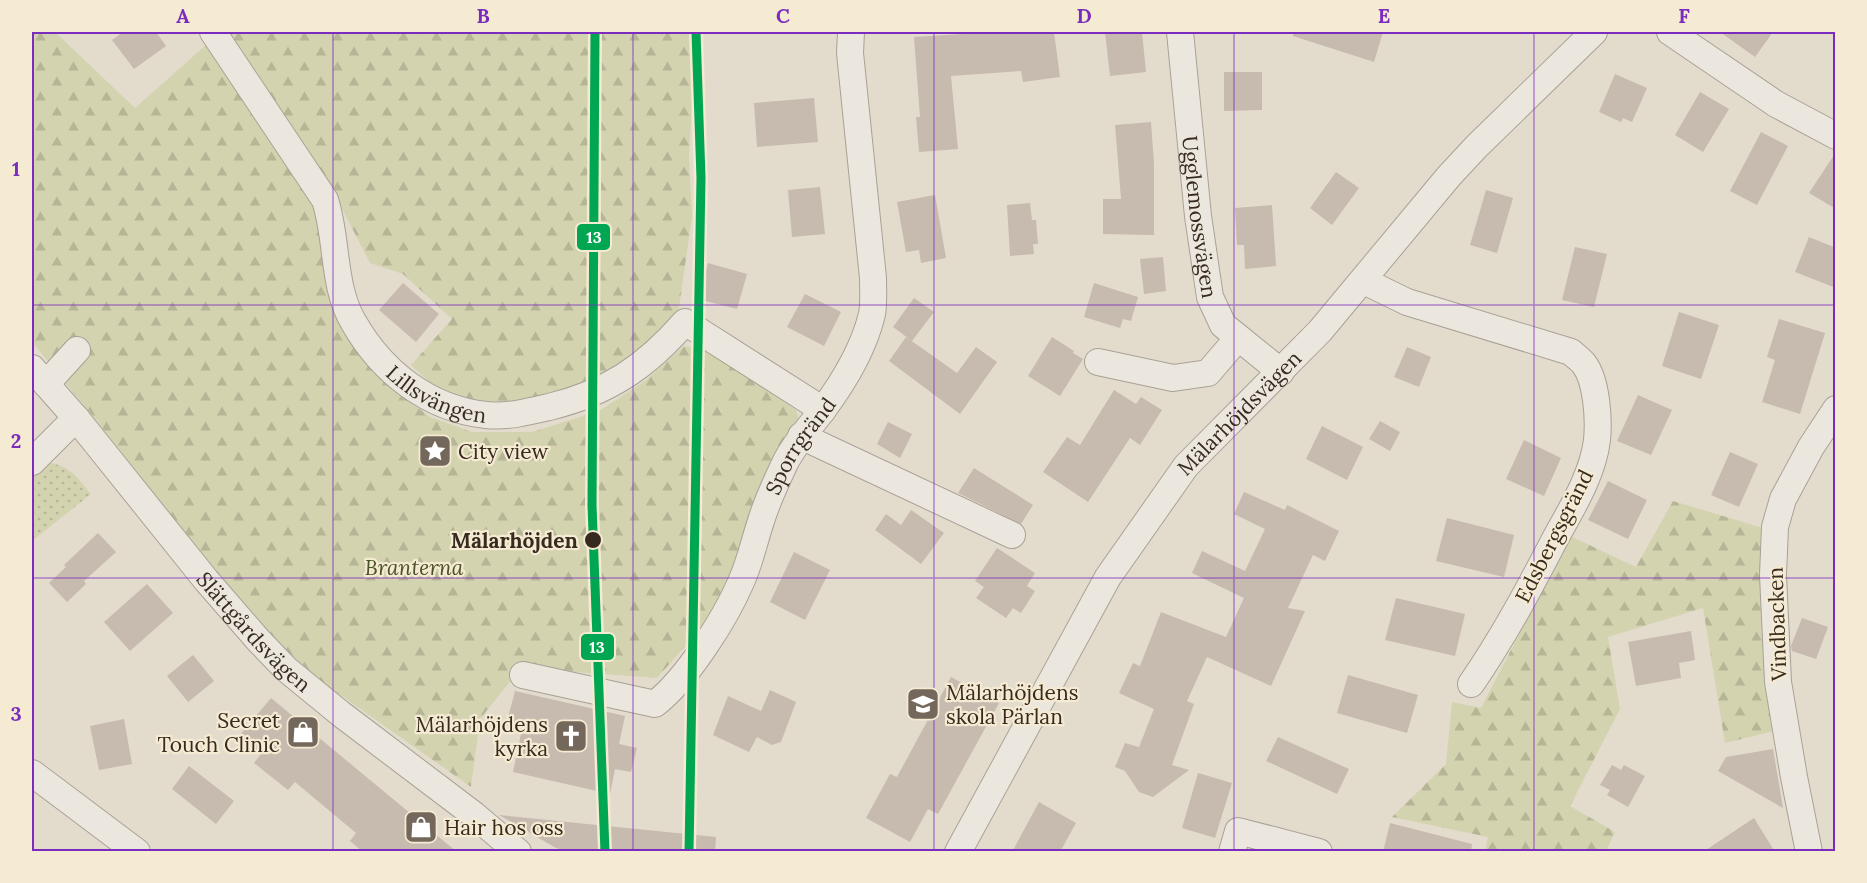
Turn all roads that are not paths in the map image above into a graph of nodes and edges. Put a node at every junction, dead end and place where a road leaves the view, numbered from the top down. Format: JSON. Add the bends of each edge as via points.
{"nodes":[{"id":1,"x":213,"y":32,"type":"edge"},
{"id":2,"x":851,"y":32,"type":"edge"},
{"id":3,"x":1180,"y":32,"type":"edge"},
{"id":4,"x":1594,"y":32,"type":"edge"},
{"id":5,"x":1670,"y":32,"type":"edge"},
{"id":6,"x":1836,"y":136,"type":"edge"},
{"id":7,"x":1364,"y":280,"type":"junction"},
{"id":8,"x":1238,"y":338,"type":"junction"},
{"id":9,"x":77,"y":350,"type":"dead end"},
{"id":10,"x":1098,"y":362,"type":"dead end"},
{"id":11,"x":1281,"y":372,"type":"junction"},
{"id":12,"x":39,"y":376,"type":"edge"},
{"id":13,"x":1836,"y":409,"type":"edge"},
{"id":14,"x":823,"y":410,"type":"junction"},
{"id":15,"x":76,"y":418,"type":"junction"},
{"id":16,"x":801,"y":436,"type":"junction"},
{"id":17,"x":32,"y":462,"type":"edge"},
{"id":18,"x":1012,"y":535,"type":"dead end"},
{"id":19,"x":523,"y":675,"type":"dead end"},
{"id":20,"x":1471,"y":684,"type":"dead end"},
{"id":21,"x":32,"y":773,"type":"edge"},
{"id":22,"x":137,"y":852,"type":"edge"},
{"id":23,"x":518,"y":852,"type":"edge"},
{"id":24,"x":958,"y":852,"type":"edge"},
{"id":25,"x":1233,"y":852,"type":"edge"},
{"id":26,"x":1319,"y":852,"type":"edge"},
{"id":27,"x":1809,"y":852,"type":"edge"}],
"edges":[{"from":1,"to":14,"type":"street","name":"Lillsvängen","via":[[325,200],[342,294],[352,321],[385,366],[431,400],[487,415],[567,403],[616,382],[639,367],[685,322]]},
{"from":2,"to":14,"type":"street","name":"Sporrgränd","via":[[873,278],[872,315],[854,359]]},
{"from":3,"to":8,"type":"street","name":"Ugglemossvägen","via":[[1210,297],[1223,325]]},
{"from":4,"to":7,"type":"street","name":"Mälarhöjdsvägen","via":[[1449,176]]},
{"from":5,"to":6,"type":"street","via":[[1776,104]]},
{"from":7,"to":11,"type":"street","name":"Mälarhöjdsvägen"},
{"from":7,"to":20,"type":"street","name":"Edsbergsgränd","via":[[1407,302],[1571,352],[1585,365],[1592,379],[1597,442],[1585,478],[1524,598]]},
{"from":8,"to":10,"type":"street","via":[[1208,373],[1173,378]]},
{"from":8,"to":11,"type":"street","name":"Ugglemossvägen"},
{"from":9,"to":12,"type":"street"},
{"from":11,"to":24,"type":"street","name":"Mälarhöjdsvägen","via":[[1186,466],[1108,577]]},
{"from":12,"to":15,"type":"street","name":"Slättgårdsvägen"},
{"from":13,"to":27,"type":"street","name":"Vindbacken","via":[[1783,499],[1775,527],[1778,682]]},
{"from":14,"to":16,"type":"street","name":"Sporrgränd"},
{"from":15,"to":17,"type":"street"},
{"from":15,"to":23,"type":"street","name":"Slättgårdsvägen","via":[[206,580],[286,669]]},
{"from":16,"to":18,"type":"street"},
{"from":16,"to":19,"type":"street","name":"Sporrgränd","via":[[768,500],[747,566],[730,603],[668,694],[655,704]]},
{"from":21,"to":22,"type":"street"},
{"from":25,"to":26,"type":"street","via":[[1238,831]]}]}
